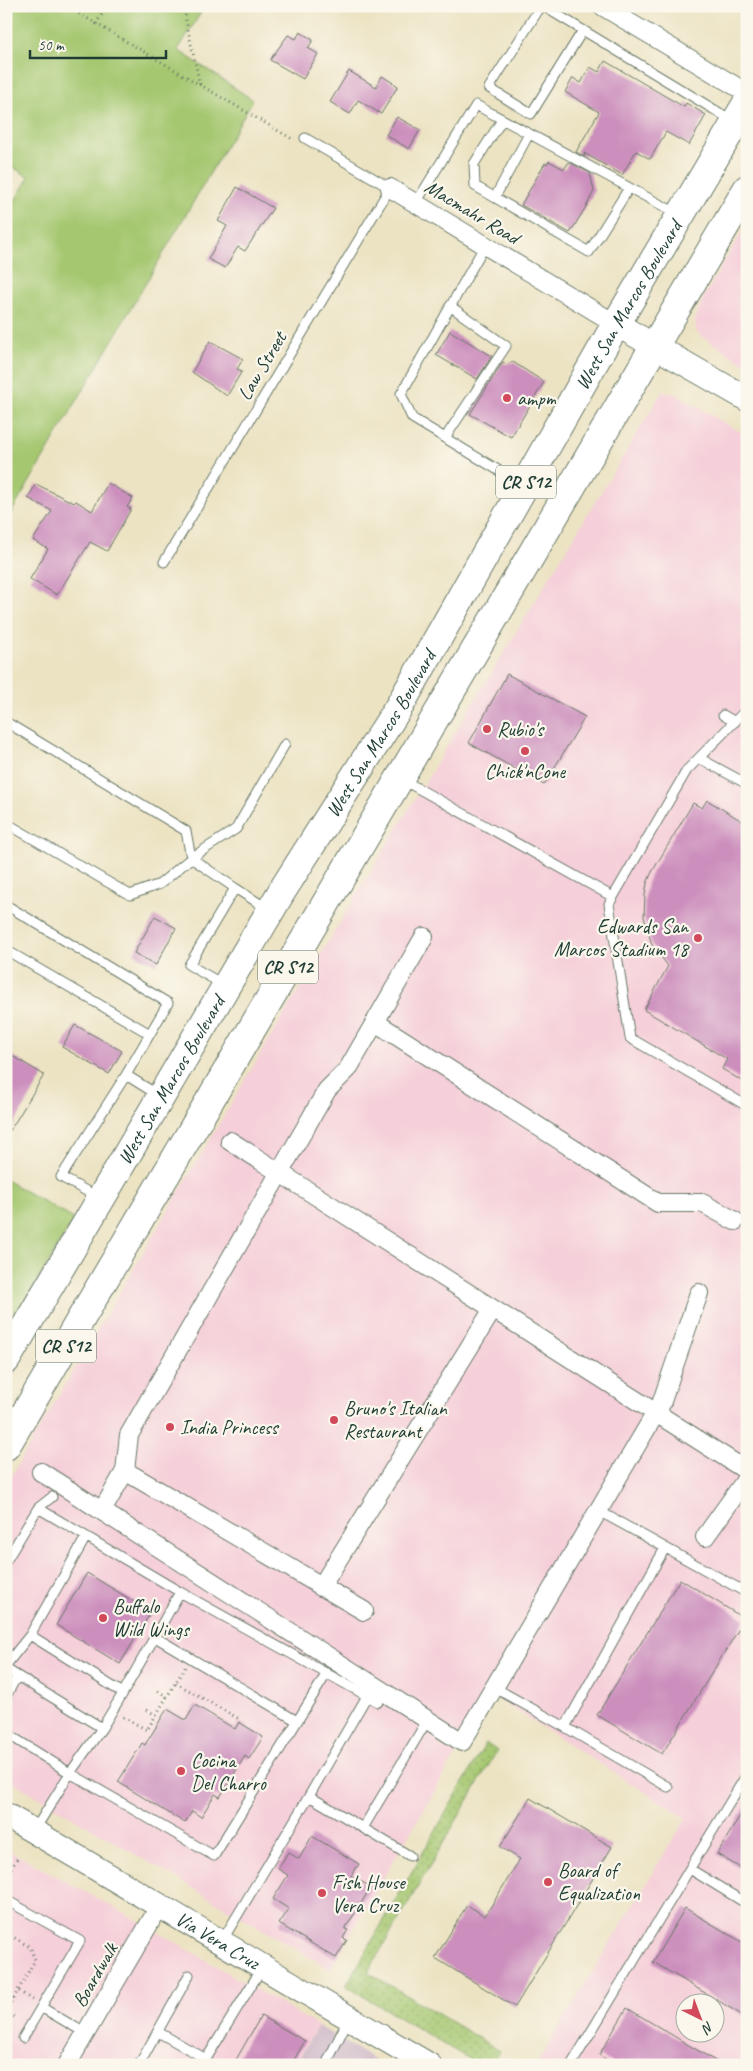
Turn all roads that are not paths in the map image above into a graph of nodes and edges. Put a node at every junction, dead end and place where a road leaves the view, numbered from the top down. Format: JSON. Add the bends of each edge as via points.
{"nodes":[{"id":1,"x":542,"y":6,"type":"edge"},
{"id":2,"x":602,"y":6,"type":"edge"},
{"id":3,"x":583,"y":30,"type":"junction"},
{"id":4,"x":747,"y":93,"type":"edge"},
{"id":5,"x":741,"y":113,"type":"edge"},
{"id":6,"x":502,"y":120,"type":"junction"},
{"id":7,"x":528,"y":134,"type":"junction"},
{"id":8,"x":305,"y":138,"type":"road end"},
{"id":9,"x":390,"y":188,"type":"junction"},
{"id":10,"x":629,"y":188,"type":"junction"},
{"id":11,"x":747,"y":190,"type":"edge"},
{"id":12,"x":495,"y":197,"type":"junction"},
{"id":13,"x":416,"y":203,"type":"junction"},
{"id":14,"x":680,"y":216,"type":"junction"},
{"id":15,"x":485,"y":244,"type":"junction"},
{"id":16,"x":450,"y":306,"type":"junction"},
{"id":17,"x":616,"y":324,"type":"junction"},
{"id":18,"x":654,"y":346,"type":"junction"},
{"id":19,"x":747,"y":400,"type":"edge"},
{"id":20,"x":445,"y":438,"type":"junction"},
{"id":21,"x":524,"y":486,"type":"junction"},
{"id":22,"x":164,"y":562,"type":"dead end"},
{"id":23,"x":468,"y":585,"type":"junction"},
{"id":24,"x":747,"y":709,"type":"edge"},
{"id":25,"x":723,"y":715,"type":"dead end"},
{"id":26,"x":6,"y":722,"type":"edge"},
{"id":27,"x":735,"y":722,"type":"junction"},
{"id":28,"x":285,"y":744,"type":"dead end"},
{"id":29,"x":699,"y":758,"type":"junction"},
{"id":30,"x":400,"y":778,"type":"junction"},
{"id":31,"x":747,"y":784,"type":"edge"},
{"id":32,"x":6,"y":823,"type":"edge"},
{"id":33,"x":191,"y":858,"type":"junction"},
{"id":34,"x":235,"y":888,"type":"junction"},
{"id":35,"x":613,"y":897,"type":"junction"},
{"id":36,"x":6,"y":905,"type":"edge"},
{"id":37,"x":271,"y":911,"type":"junction"},
{"id":38,"x":424,"y":937,"type":"dead end"},
{"id":39,"x":6,"y":950,"type":"edge"},
{"id":40,"x":226,"y":987,"type":"junction"},
{"id":41,"x":375,"y":1022,"type":"junction"},
{"id":42,"x":150,"y":1034,"type":"junction"},
{"id":43,"x":126,"y":1075,"type":"junction"},
{"id":44,"x":161,"y":1097,"type":"junction"},
{"id":45,"x":747,"y":1106,"type":"edge"},
{"id":46,"x":197,"y":1121,"type":"junction"},
{"id":47,"x":230,"y":1141,"type":"dead end"},
{"id":48,"x":280,"y":1173,"type":"junction"},
{"id":49,"x":101,"y":1199,"type":"junction"},
{"id":50,"x":735,"y":1221,"type":"dead end"},
{"id":51,"x":699,"y":1294,"type":"dead end"},
{"id":52,"x":493,"y":1309,"type":"junction"},
{"id":53,"x":6,"y":1360,"type":"edge"},
{"id":54,"x":656,"y":1413,"type":"junction"},
{"id":55,"x":6,"y":1446,"type":"edge"},
{"id":56,"x":125,"y":1471,"type":"junction"},
{"id":57,"x":747,"y":1471,"type":"edge"},
{"id":58,"x":41,"y":1472,"type":"dead end"},
{"id":59,"x":747,"y":1478,"type":"edge"},
{"id":60,"x":52,"y":1497,"type":"dead end"},
{"id":61,"x":38,"y":1508,"type":"junction"},
{"id":62,"x":102,"y":1511,"type":"junction"},
{"id":63,"x":599,"y":1511,"type":"junction"},
{"id":64,"x":86,"y":1537,"type":"junction"},
{"id":65,"x":705,"y":1537,"type":"dead end"},
{"id":66,"x":665,"y":1548,"type":"junction"},
{"id":67,"x":6,"y":1561,"type":"edge"},
{"id":68,"x":321,"y":1587,"type":"junction"},
{"id":69,"x":180,"y":1592,"type":"junction"},
{"id":70,"x":747,"y":1593,"type":"edge"},
{"id":71,"x":364,"y":1611,"type":"dead end"},
{"id":72,"x":30,"y":1635,"type":"junction"},
{"id":73,"x":155,"y":1637,"type":"junction"},
{"id":74,"x":6,"y":1664,"type":"edge"},
{"id":75,"x":6,"y":1670,"type":"edge"},
{"id":76,"x":327,"y":1673,"type":"junction"},
{"id":77,"x":17,"y":1676,"type":"junction"},
{"id":78,"x":495,"y":1688,"type":"junction"},
{"id":79,"x":385,"y":1692,"type":"junction"},
{"id":80,"x":123,"y":1693,"type":"junction"},
{"id":81,"x":6,"y":1696,"type":"edge"},
{"id":82,"x":367,"y":1696,"type":"junction"},
{"id":83,"x":428,"y":1719,"type":"junction"},
{"id":84,"x":297,"y":1721,"type":"junction"},
{"id":85,"x":565,"y":1727,"type":"junction"},
{"id":86,"x":102,"y":1728,"type":"junction"},
{"id":87,"x":6,"y":1732,"type":"edge"},
{"id":88,"x":70,"y":1773,"type":"junction"},
{"id":89,"x":747,"y":1774,"type":"edge"},
{"id":90,"x":668,"y":1786,"type":"dead end"},
{"id":91,"x":309,"y":1796,"type":"junction"},
{"id":92,"x":7,"y":1818,"type":"edge"},
{"id":93,"x":363,"y":1828,"type":"junction"},
{"id":94,"x":34,"y":1832,"type":"junction"},
{"id":95,"x":410,"y":1856,"type":"dead end"},
{"id":96,"x":690,"y":1869,"type":"junction"},
{"id":97,"x":6,"y":1900,"type":"edge"},
{"id":98,"x":747,"y":1904,"type":"edge"},
{"id":99,"x":160,"y":1906,"type":"junction"},
{"id":100,"x":221,"y":1943,"type":"junction"},
{"id":101,"x":263,"y":1967,"type":"junction"},
{"id":102,"x":189,"y":1976,"type":"dead end"},
{"id":103,"x":41,"y":2007,"type":"junction"},
{"id":104,"x":349,"y":2018,"type":"junction"},
{"id":105,"x":158,"y":2032,"type":"junction"},
{"id":106,"x":85,"y":2033,"type":"junction"},
{"id":107,"x":24,"y":2038,"type":"dead end"},
{"id":108,"x":423,"y":2063,"type":"edge"},
{"id":109,"x":573,"y":2064,"type":"edge"},
{"id":110,"x":67,"y":2065,"type":"edge"},
{"id":111,"x":139,"y":2065,"type":"edge"},
{"id":112,"x":330,"y":2065,"type":"edge"}],
"edges":[{"from":1,"to":3,"type":"lane"},
{"from":1,"to":3,"type":"lane","via":[[488,88],[531,114]]},
{"from":2,"to":4,"type":"street"},
{"from":3,"to":5,"type":"lane"},
{"from":5,"to":14,"type":"main road","name":"West San Marcos Boulevard","number":"CR S12"},
{"from":6,"to":7,"type":"lane"},
{"from":6,"to":12,"type":"lane","via":[[474,164],[475,186]]},
{"from":6,"to":13,"type":"lane","via":[[476,105]]},
{"from":7,"to":10,"type":"lane"},
{"from":7,"to":12,"type":"lane"},
{"from":8,"to":9,"type":"lane","name":"Macmahr Road"},
{"from":9,"to":13,"type":"street","name":"Macmahr Road"},
{"from":9,"to":22,"type":"lane","name":"Law Street"},
{"from":10,"to":12,"type":"lane","via":[[589,252]]},
{"from":10,"to":14,"type":"lane"},
{"from":11,"to":18,"type":"main road","name":"West San Marcos Boulevard","number":"CR S12"},
{"from":13,"to":15,"type":"street","name":"Macmahr Road"},
{"from":14,"to":17,"type":"main road","name":"West San Marcos Boulevard","number":"CR S12"},
{"from":15,"to":16,"type":"lane"},
{"from":15,"to":17,"type":"street","name":"Macmahr Road"},
{"from":16,"to":20,"type":"lane","via":[[401,394],[412,418]]},
{"from":16,"to":20,"type":"lane","via":[[506,346]]},
{"from":17,"to":18,"type":"main road"},
{"from":17,"to":21,"type":"main road","name":"West San Marcos Boulevard","number":"CR S12"},
{"from":18,"to":19,"type":"main road"},
{"from":18,"to":30,"type":"main road","name":"West San Marcos Boulevard","number":"CR S12"},
{"from":20,"to":21,"type":"lane"},
{"from":21,"to":23,"type":"main road","name":"West San Marcos Boulevard","number":"CR S12"},
{"from":23,"to":30,"type":"main road","via":[[464,618],[451,652],[391,756]]},
{"from":23,"to":37,"type":"main road","name":"West San Marcos Boulevard","number":"CR S12","via":[[400,705]]},
{"from":24,"to":27,"type":"lane"},
{"from":25,"to":27,"type":"lane"},
{"from":26,"to":33,"type":"lane","via":[[186,831]]},
{"from":27,"to":29,"type":"lane"},
{"from":28,"to":33,"type":"lane","via":[[236,829]]},
{"from":29,"to":31,"type":"lane"},
{"from":29,"to":35,"type":"lane","via":[[687,770]]},
{"from":30,"to":35,"type":"lane"},
{"from":30,"to":46,"type":"main road","name":"West San Marcos Boulevard","number":"CR S12"},
{"from":32,"to":33,"type":"lane","via":[[130,895],[160,884]]},
{"from":33,"to":34,"type":"lane"},
{"from":34,"to":37,"type":"lane"},
{"from":34,"to":40,"type":"lane","via":[[189,965]]},
{"from":35,"to":45,"type":"lane","via":[[609,904],[630,1038]]},
{"from":36,"to":42,"type":"lane","via":[[168,1003]]},
{"from":37,"to":40,"type":"main road","name":"West San Marcos Boulevard","number":"CR S12"},
{"from":38,"to":41,"type":"street"},
{"from":39,"to":42,"type":"lane"},
{"from":40,"to":44,"type":"main road","name":"West San Marcos Boulevard","number":"CR S12"},
{"from":41,"to":48,"type":"street","via":[[348,1069],[327,1090]]},
{"from":41,"to":50,"type":"street","via":[[658,1203],[702,1203]]},
{"from":42,"to":43,"type":"lane"},
{"from":43,"to":44,"type":"lane"},
{"from":43,"to":49,"type":"lane","via":[[61,1177]]},
{"from":44,"to":46,"type":"main road"},
{"from":44,"to":49,"type":"main road","name":"West San Marcos Boulevard","number":"CR S12"},
{"from":46,"to":55,"type":"main road","name":"West San Marcos Boulevard","number":"CR S12"},
{"from":47,"to":48,"type":"street"},
{"from":48,"to":52,"type":"street"},
{"from":48,"to":56,"type":"street","via":[[129,1435]]},
{"from":49,"to":53,"type":"main road","name":"West San Marcos Boulevard","number":"CR S12"},
{"from":51,"to":54,"type":"street"},
{"from":52,"to":54,"type":"street"},
{"from":52,"to":68,"type":"street"},
{"from":54,"to":57,"type":"street"},
{"from":54,"to":63,"type":"street"},
{"from":56,"to":62,"type":"street"},
{"from":56,"to":68,"type":"street"},
{"from":58,"to":62,"type":"street"},
{"from":59,"to":65,"type":"street"},
{"from":60,"to":61,"type":"lane"},
{"from":61,"to":64,"type":"lane"},
{"from":61,"to":67,"type":"lane"},
{"from":62,"to":79,"type":"street"},
{"from":63,"to":66,"type":"lane"},
{"from":63,"to":78,"type":"street"},
{"from":64,"to":69,"type":"lane"},
{"from":64,"to":72,"type":"lane"},
{"from":66,"to":70,"type":"lane"},
{"from":66,"to":85,"type":"lane"},
{"from":68,"to":71,"type":"street"},
{"from":69,"to":73,"type":"lane"},
{"from":69,"to":76,"type":"lane"},
{"from":72,"to":74,"type":"lane"},
{"from":72,"to":80,"type":"lane"},
{"from":73,"to":80,"type":"lane"},
{"from":73,"to":84,"type":"lane"},
{"from":75,"to":77,"type":"lane"},
{"from":76,"to":82,"type":"lane"},
{"from":76,"to":84,"type":"lane"},
{"from":77,"to":81,"type":"lane"},
{"from":77,"to":86,"type":"lane"},
{"from":78,"to":83,"type":"street","via":[[462,1742]]},
{"from":78,"to":85,"type":"lane"},
{"from":79,"to":82,"type":"lane","via":[[378,1702]]},
{"from":79,"to":83,"type":"street"},
{"from":80,"to":86,"type":"lane"},
{"from":82,"to":91,"type":"lane"},
{"from":83,"to":93,"type":"lane"},
{"from":84,"to":88,"type":"lane","via":[[214,1856]]},
{"from":85,"to":90,"type":"lane"},
{"from":86,"to":88,"type":"lane"},
{"from":87,"to":88,"type":"lane"},
{"from":88,"to":94,"type":"lane"},
{"from":89,"to":96,"type":"lane"},
{"from":91,"to":93,"type":"lane"},
{"from":91,"to":100,"type":"lane"},
{"from":92,"to":94,"type":"main road","name":"Via Vera Cruz"},
{"from":93,"to":95,"type":"lane"},
{"from":94,"to":99,"type":"main road","name":"Via Vera Cruz"},
{"from":96,"to":98,"type":"lane"},
{"from":96,"to":109,"type":"lane"},
{"from":97,"to":103,"type":"lane","via":[[80,1941]]},
{"from":99,"to":100,"type":"main road","name":"Via Vera Cruz"},
{"from":99,"to":106,"type":"street","name":"Boardwalk"},
{"from":100,"to":101,"type":"main road","name":"Via Vera Cruz"},
{"from":101,"to":104,"type":"main road","name":"Via Vera Cruz"},
{"from":101,"to":105,"type":"lane","via":[[206,2059]]},
{"from":102,"to":105,"type":"lane"},
{"from":103,"to":106,"type":"lane"},
{"from":103,"to":107,"type":"lane"},
{"from":104,"to":108,"type":"main road","name":"Via Vera Cruz"},
{"from":104,"to":112,"type":"lane","via":[[328,2060]]},
{"from":105,"to":111,"type":"lane"},
{"from":106,"to":110,"type":"street","name":"Boardwalk"}]}
